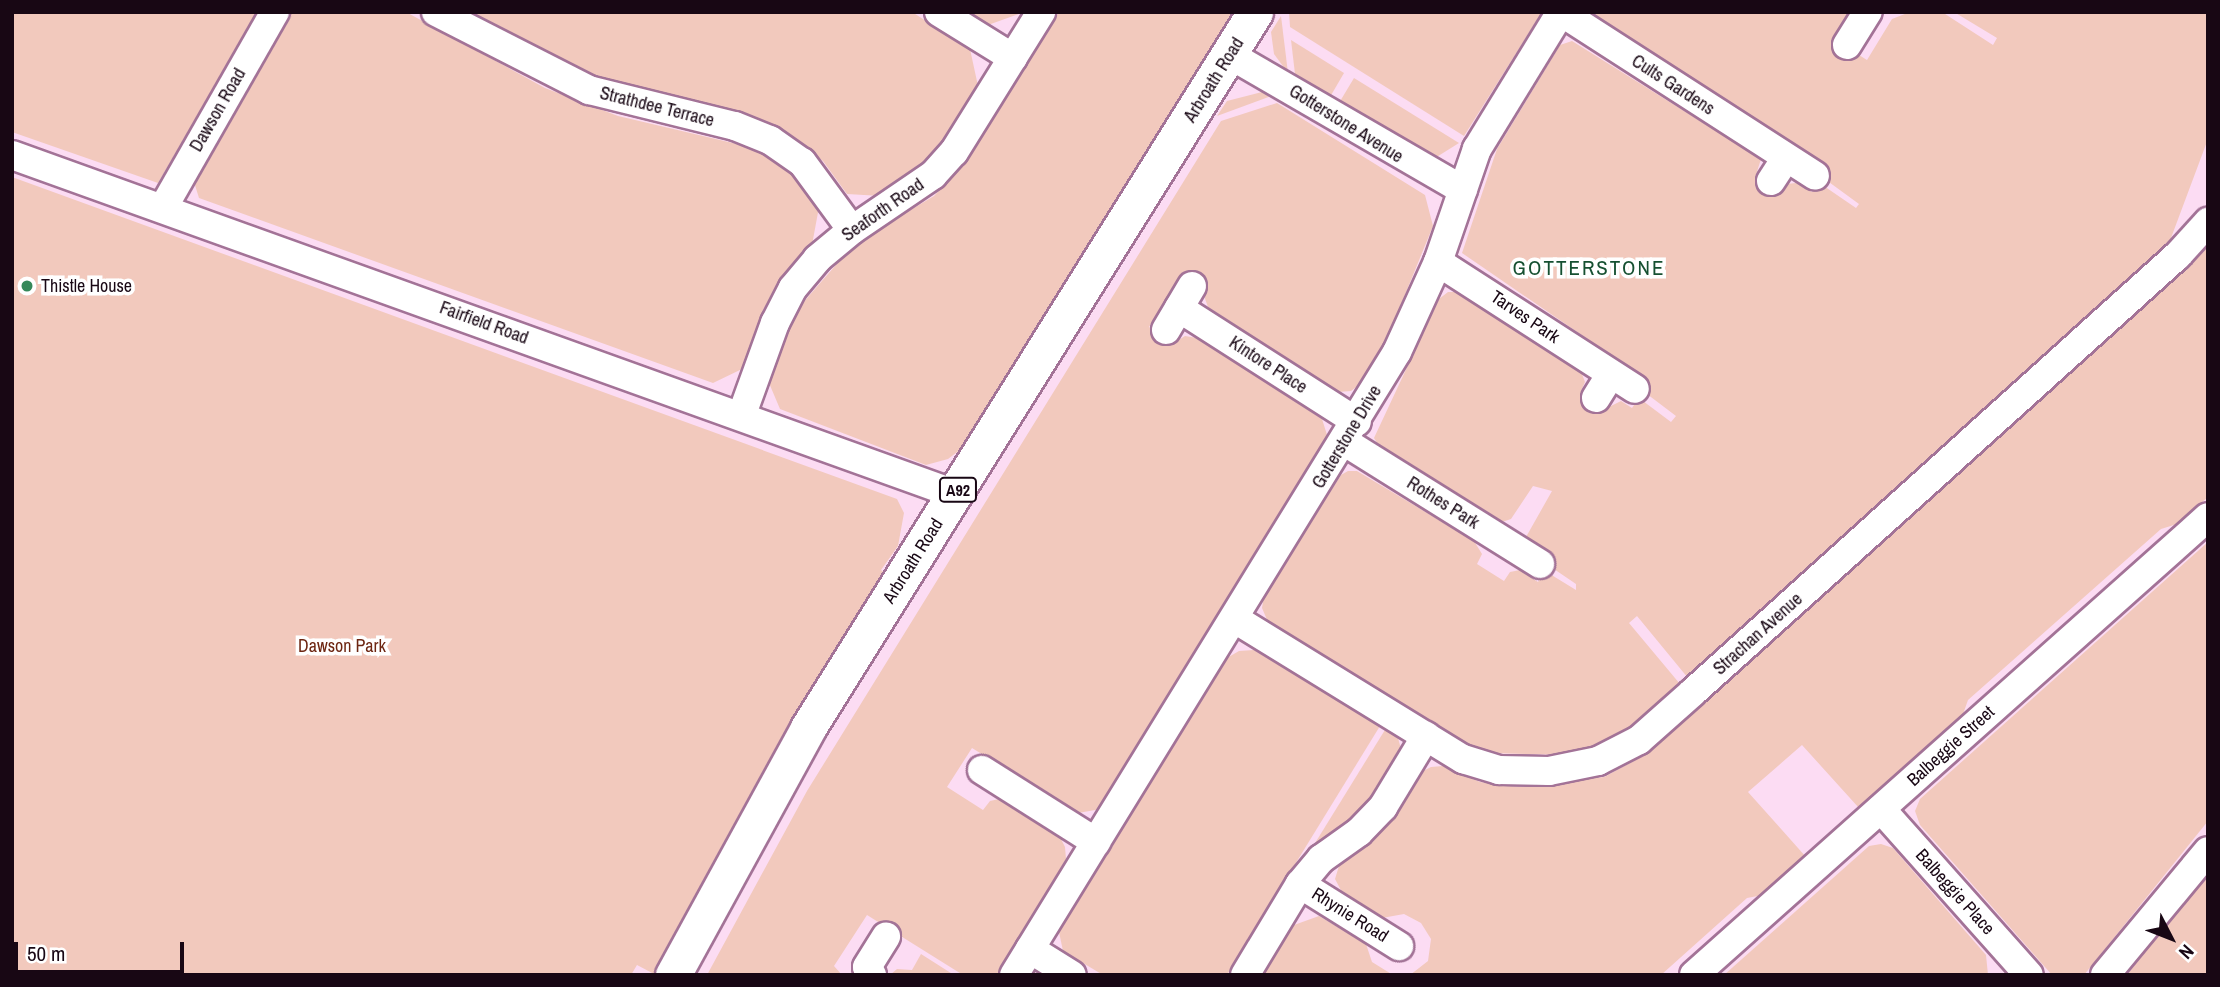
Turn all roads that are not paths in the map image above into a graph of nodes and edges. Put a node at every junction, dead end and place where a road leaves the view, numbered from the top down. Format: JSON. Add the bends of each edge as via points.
{"nodes":[{"id":1,"x":275,"y":12,"type":"edge"},
{"id":2,"x":436,"y":12,"type":"edge"},
{"id":3,"x":939,"y":12,"type":"edge"},
{"id":4,"x":1041,"y":12,"type":"edge"},
{"id":5,"x":1255,"y":12,"type":"edge"},
{"id":6,"x":1561,"y":12,"type":"edge"},
{"id":7,"x":1868,"y":12,"type":"edge"},
{"id":8,"x":1847,"y":45,"type":"dead end"},
{"id":9,"x":1230,"y":55,"type":"junction"},
{"id":10,"x":1013,"y":58,"type":"junction"},
{"id":11,"x":12,"y":155,"type":"edge"},
{"id":12,"x":1815,"y":176,"type":"dead end"},
{"id":13,"x":1463,"y":190,"type":"junction"},
{"id":14,"x":163,"y":208,"type":"junction"},
{"id":15,"x":2208,"y":222,"type":"edge"},
{"id":16,"x":852,"y":230,"type":"junction"},
{"id":17,"x":1438,"y":262,"type":"junction"},
{"id":18,"x":1179,"y":308,"type":"dead end"},
{"id":19,"x":1611,"y":374,"type":"junction"},
{"id":20,"x":1634,"y":389,"type":"dead end"},
{"id":21,"x":1595,"y":398,"type":"dead end"},
{"id":22,"x":742,"y":414,"type":"junction"},
{"id":23,"x":1351,"y":432,"type":"junction"},
{"id":24,"x":955,"y":494,"type":"junction"},
{"id":25,"x":2208,"y":517,"type":"edge"},
{"id":26,"x":1540,"y":564,"type":"dead end"},
{"id":27,"x":1234,"y":619,"type":"junction"},
{"id":28,"x":1426,"y":736,"type":"junction"},
{"id":29,"x":982,"y":770,"type":"dead end"},
{"id":30,"x":1881,"y":809,"type":"junction"},
{"id":31,"x":1096,"y":842,"type":"junction"},
{"id":32,"x":2208,"y":851,"type":"edge"},
{"id":33,"x":1300,"y":884,"type":"junction"},
{"id":34,"x":886,"y":936,"type":"dead end"},
{"id":35,"x":1399,"y":946,"type":"dead end"},
{"id":36,"x":1030,"y":949,"type":"junction"},
{"id":37,"x":2022,"y":972,"type":"edge"},
{"id":38,"x":673,"y":975,"type":"edge"},
{"id":39,"x":872,"y":975,"type":"edge"},
{"id":40,"x":1014,"y":975,"type":"edge"},
{"id":41,"x":1072,"y":975,"type":"edge"},
{"id":42,"x":1245,"y":975,"type":"edge"},
{"id":43,"x":1694,"y":975,"type":"edge"},
{"id":44,"x":2105,"y":975,"type":"edge"}],
"edges":[{"from":1,"to":14,"type":"street","name":"Dawson Road"},
{"from":2,"to":16,"type":"street","name":"Strathdee Terrace","via":[[589,90],[735,126],[770,140],[809,171]]},
{"from":3,"to":10,"type":"street"},
{"from":4,"to":10,"type":"street","name":"Seaforth Road"},
{"from":5,"to":9,"type":"main road","name":"Arbroath Road","number":"A92"},
{"from":6,"to":12,"type":"street","name":"Cults Gardens","via":[[1779,169]]},
{"from":6,"to":13,"type":"street","name":"Gotterstone Drive","via":[[1477,149]]},
{"from":7,"to":8,"type":"street"},
{"from":9,"to":13,"type":"street","name":"Gotterstone Avenue"},
{"from":9,"to":24,"type":"main road","name":"Arbroath Road","number":"A92"},
{"from":10,"to":16,"type":"street","name":"Seaforth Road","via":[[954,152],[933,175]]},
{"from":11,"to":14,"type":"street","name":"Fairfield Road"},
{"from":13,"to":17,"type":"street","name":"Gotterstone Drive"},
{"from":14,"to":22,"type":"street","name":"Fairfield Road"},
{"from":15,"to":28,"type":"street","name":"Strachan Avenue","via":[[2178,255],[1639,740],[1598,761],[1549,771],[1499,770],[1463,759]]},
{"from":16,"to":22,"type":"street","name":"Seaforth Road","via":[[817,259],[793,288],[775,323]]},
{"from":17,"to":19,"type":"street","name":"Tarves Park"},
{"from":17,"to":23,"type":"street","name":"Gotterstone Drive","via":[[1398,352]]},
{"from":18,"to":23,"type":"street","name":"Kintore Place"},
{"from":19,"to":20,"type":"street","name":"Tarves Park"},
{"from":19,"to":21,"type":"street"},
{"from":22,"to":24,"type":"street","name":"Fairfield Road"},
{"from":23,"to":26,"type":"street","name":"Rothes Park"},
{"from":23,"to":27,"type":"street","name":"Gotterstone Drive"},
{"from":24,"to":38,"type":"main road","name":"Arbroath Road","number":"A92","via":[[808,728]]},
{"from":25,"to":30,"type":"street","name":"Balbeggie Street"},
{"from":27,"to":28,"type":"street","name":"Strachan Avenue"},
{"from":27,"to":31,"type":"street","name":"Gotterstone Drive"},
{"from":28,"to":33,"type":"street","name":"Rhynie Road","via":[[1383,807],[1359,832],[1321,859]]},
{"from":29,"to":31,"type":"street"},
{"from":30,"to":37,"type":"street","name":"Balbeggie Place"},
{"from":30,"to":43,"type":"street","name":"Balbeggie Street"},
{"from":31,"to":36,"type":"street","name":"Gotterstone Drive"},
{"from":32,"to":44,"type":"street"},
{"from":33,"to":35,"type":"street","name":"Rhynie Road"},
{"from":33,"to":42,"type":"street","name":"Rhynie Road"},
{"from":34,"to":39,"type":"street","via":[[867,967]]},
{"from":36,"to":40,"type":"street","name":"Gotterstone Drive"},
{"from":36,"to":41,"type":"street"}]}
